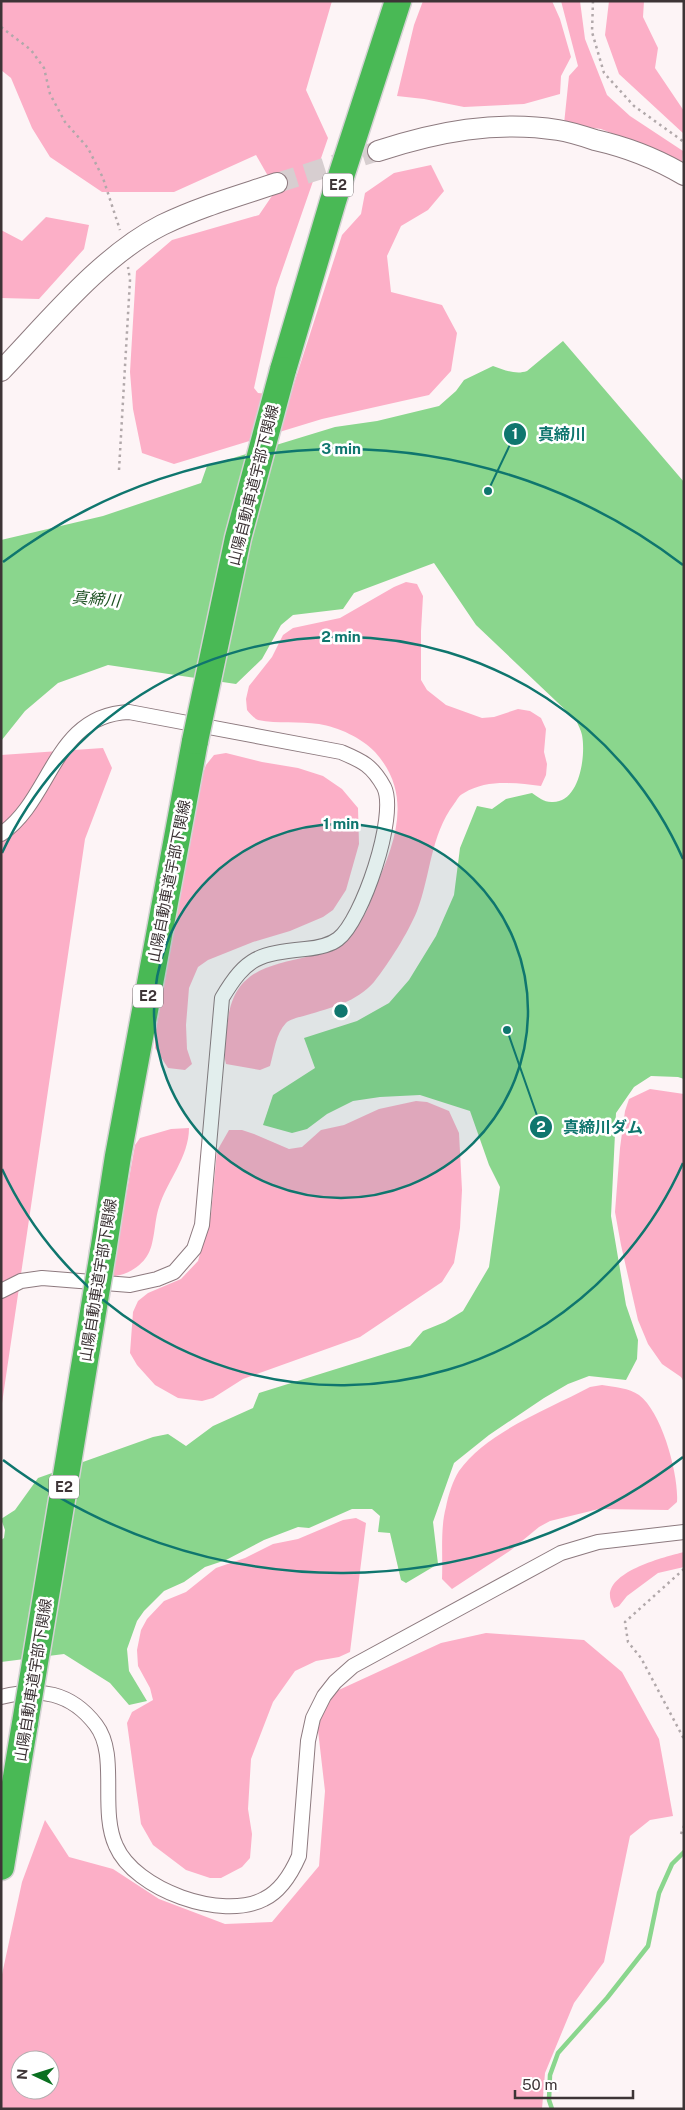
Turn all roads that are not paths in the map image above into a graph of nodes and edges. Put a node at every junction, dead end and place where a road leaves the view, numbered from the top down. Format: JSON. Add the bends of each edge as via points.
{"nodes":[{"id":1,"x":398,"y":1,"type":"edge"},
{"id":2,"x":378,"y":151,"type":"tunnel mouth"},
{"id":3,"x":684,"y":175,"type":"edge"},
{"id":4,"x":277,"y":183,"type":"tunnel mouth"},
{"id":5,"x":1,"y":371,"type":"edge"},
{"id":6,"x":1,"y":834,"type":"edge"},
{"id":7,"x":1,"y":1291,"type":"edge"},
{"id":8,"x":684,"y":1532,"type":"edge"},
{"id":9,"x":1,"y":1697,"type":"edge"},
{"id":10,"x":1,"y":1867,"type":"edge"}],
"edges":[{"from":1,"to":10,"type":"highway","name":"山陽自動車道宇部下関線","number":"E2","bridge":true,"via":[[332,201],[238,538],[195,741],[120,1146]]},
{"from":2,"to":3,"type":"street","via":[[455,131],[510,126],[558,130],[617,145]]},
{"from":4,"to":5,"type":"street","via":[[205,206],[161,226],[126,249],[88,279]]},
{"from":6,"to":7,"type":"street","via":[[20,817],[76,734],[90,723],[118,712],[341,752],[368,764],[385,788],[387,818],[381,852],[354,920],[338,939],[317,948],[261,955],[242,968],[222,998],[202,1225],[194,1249],[174,1272],[130,1285],[42,1278],[21,1280]]},
{"from":8,"to":9,"type":"street","via":[[598,1542],[561,1554],[353,1666],[324,1696],[313,1718],[298,1856],[292,1872],[265,1899],[236,1907],[178,1896],[144,1880],[127,1865],[110,1830],[108,1765],[104,1744],[97,1726],[84,1711],[71,1702],[40,1692]]}]}
